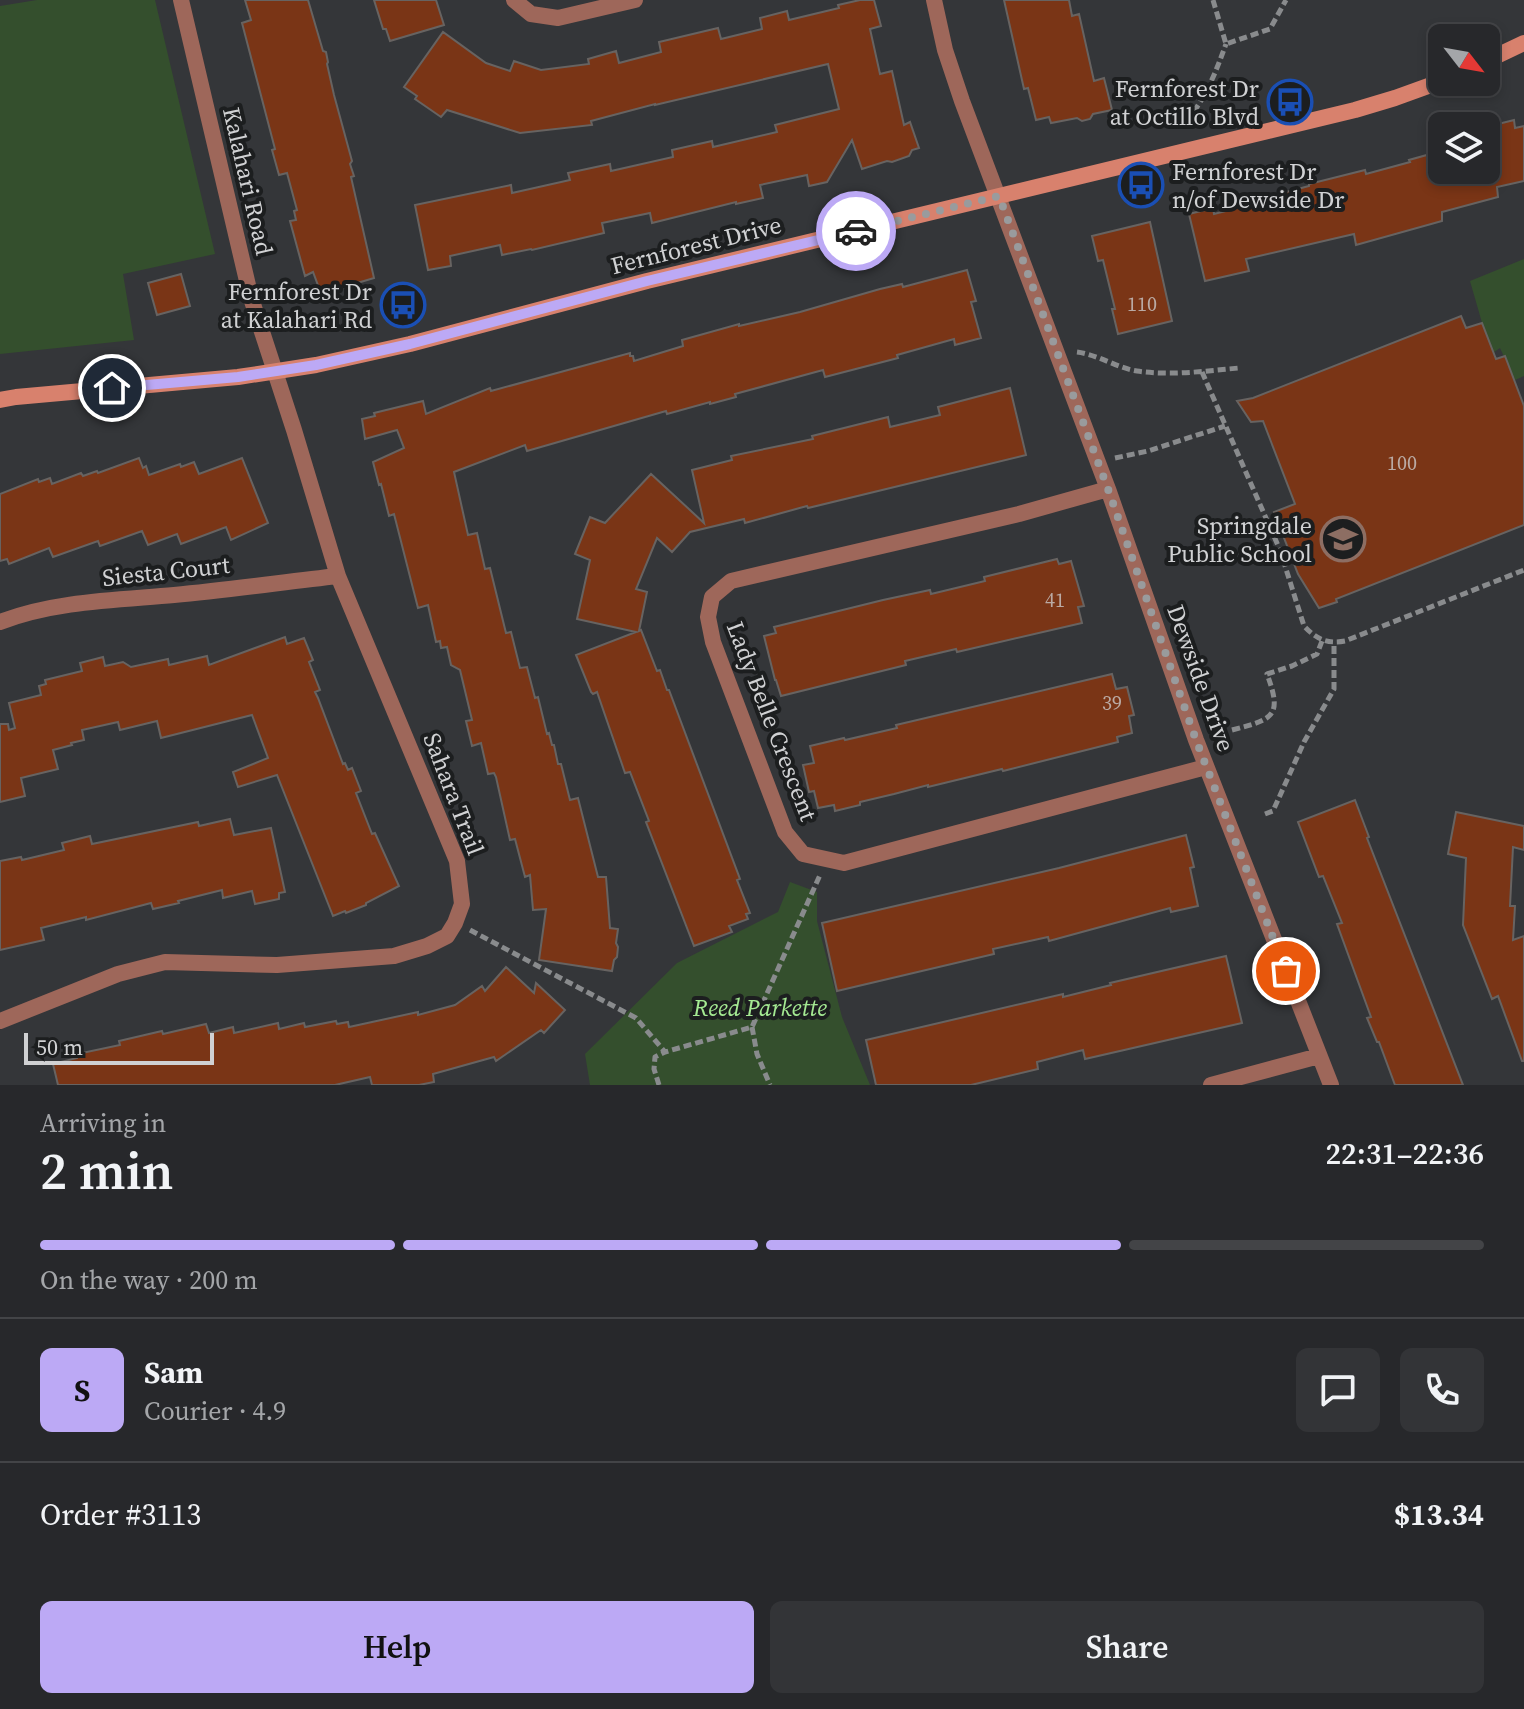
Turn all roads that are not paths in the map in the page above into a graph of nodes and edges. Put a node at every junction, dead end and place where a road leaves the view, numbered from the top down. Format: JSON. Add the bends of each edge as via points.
{"nodes":[{"id":1,"x":181,"y":0,"type":"edge"},
{"id":2,"x":514,"y":0,"type":"edge"},
{"id":3,"x":635,"y":0,"type":"edge"},
{"id":4,"x":934,"y":0,"type":"edge"},
{"id":5,"x":1524,"y":43,"type":"edge"},
{"id":6,"x":1500,"y":54,"type":"edge"},
{"id":7,"x":1428,"y":86,"type":"edge"},
{"id":8,"x":999,"y":196,"type":"junction"},
{"id":9,"x":275,"y":372,"type":"junction"},
{"id":10,"x":0,"y":400,"type":"edge"},
{"id":11,"x":1108,"y":489,"type":"junction"},
{"id":12,"x":338,"y":576,"type":"junction"},
{"id":13,"x":0,"y":622,"type":"edge"},
{"id":14,"x":1206,"y":767,"type":"junction"},
{"id":15,"x":0,"y":1021,"type":"edge"},
{"id":16,"x":1319,"y":1056,"type":"junction"},
{"id":17,"x":1211,"y":1085,"type":"edge"},
{"id":18,"x":1331,"y":1085,"type":"edge"}],
"edges":[{"from":1,"to":9,"type":"street","name":"Kalahari Road","via":[[251,298]]},
{"from":2,"to":3,"type":"street","via":[[531,14],[558,18]]},
{"from":4,"to":8,"type":"street","name":"Dewside Drive","via":[[950,63]]},
{"from":5,"to":6,"type":"street"},
{"from":7,"to":8,"type":"street","name":"Fernforest Drive","via":[[1355,110]]},
{"from":8,"to":9,"type":"street","name":"Fernforest Drive","via":[[410,344]]},
{"from":8,"to":11,"type":"street","name":"Dewside Drive"},
{"from":9,"to":10,"type":"street","name":"Fernforest Drive"},
{"from":9,"to":12,"type":"street","name":"Sahara Trail"},
{"from":11,"to":14,"type":"street","name":"Dewside Drive"},
{"from":11,"to":14,"type":"street","name":"Lady Belle Crescent","via":[[731,581],[712,597],[708,617],[713,642],[785,832],[803,854],[844,863]]},
{"from":12,"to":13,"type":"street","name":"Siesta Court","via":[[84,603]]},
{"from":12,"to":15,"type":"street","name":"Sahara Trail","via":[[457,861],[462,904],[447,936],[394,956],[277,965],[165,962],[118,974]]},
{"from":14,"to":16,"type":"street","name":"Dewside Drive"},
{"from":16,"to":17,"type":"street"},
{"from":16,"to":18,"type":"street","name":"Dewside Drive"}]}
